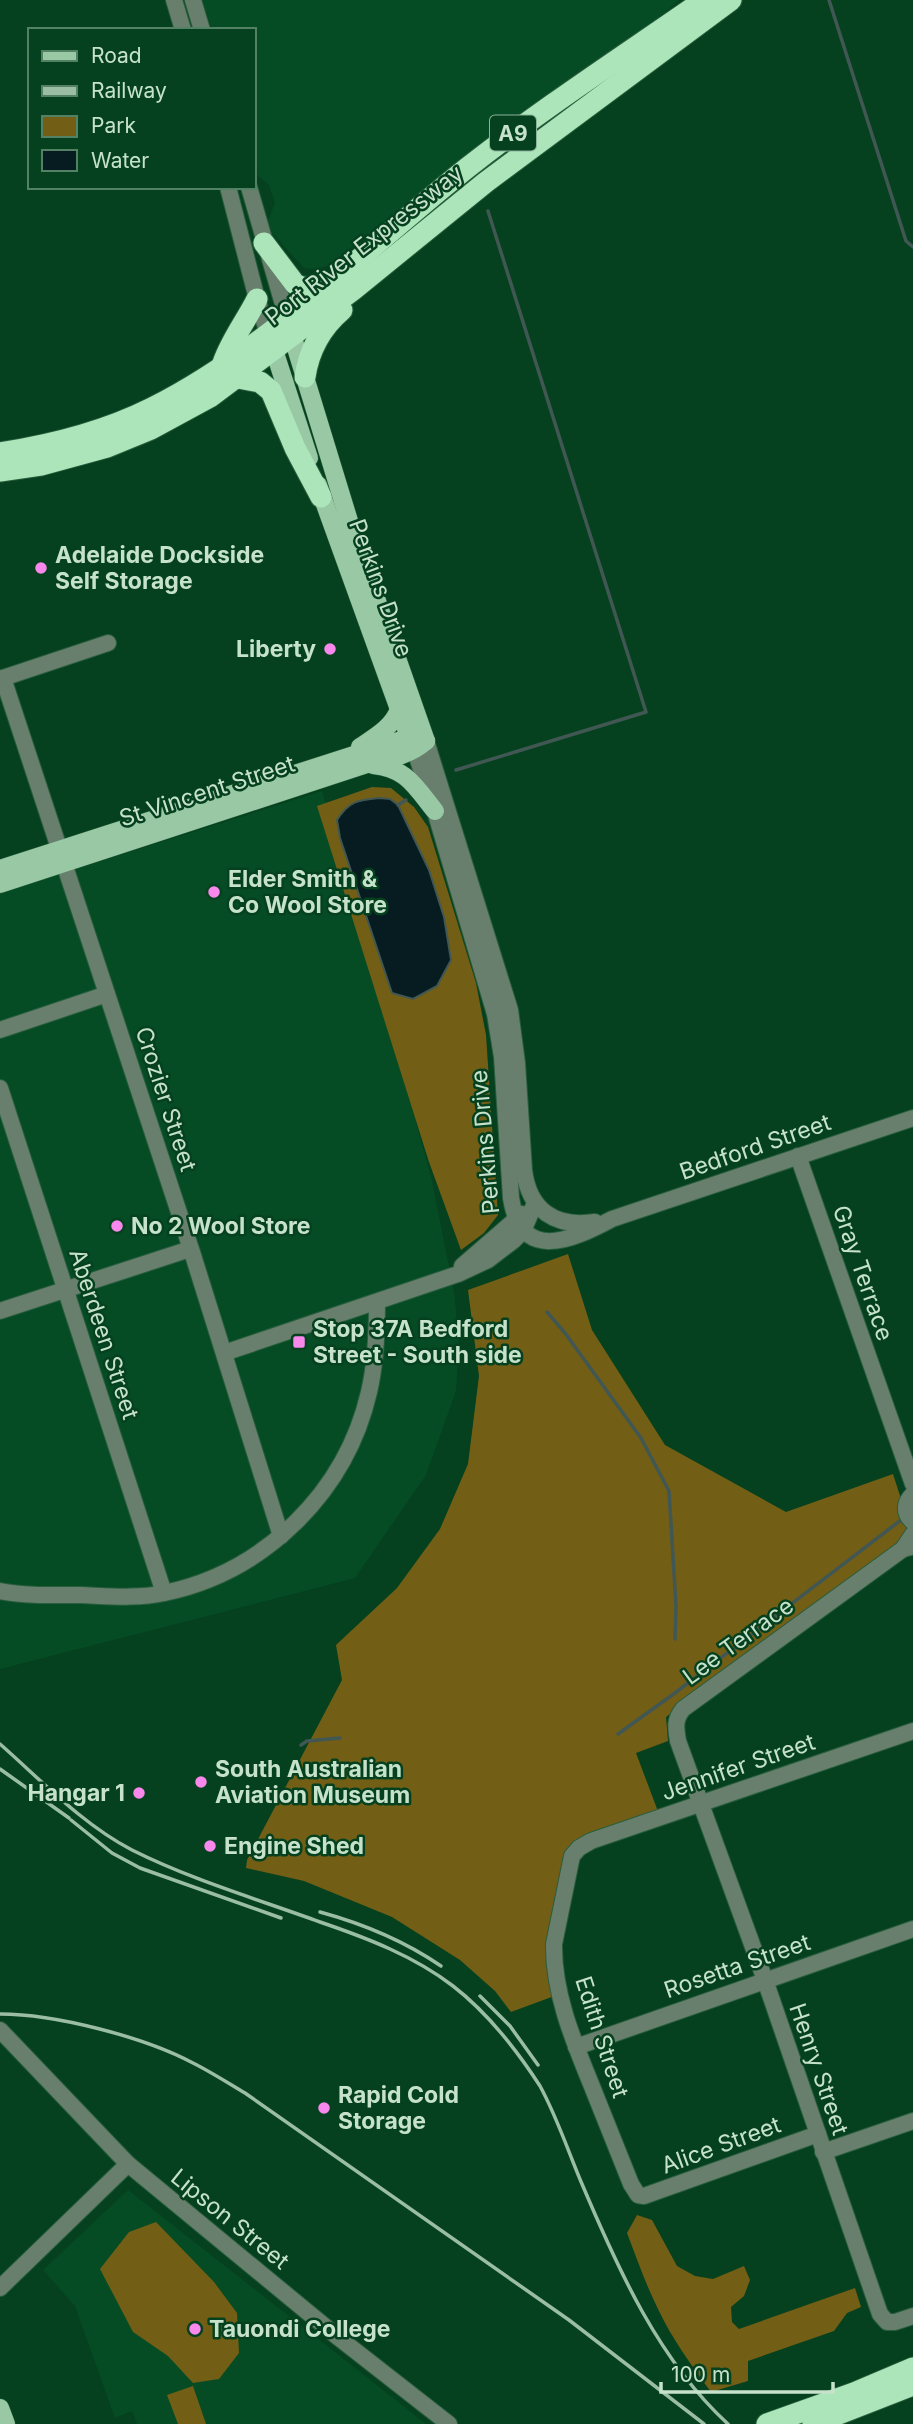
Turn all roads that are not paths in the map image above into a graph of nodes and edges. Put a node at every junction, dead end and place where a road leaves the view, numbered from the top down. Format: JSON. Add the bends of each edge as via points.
{"nodes":[{"id":1,"x":174,"y":0,"type":"edge"},
{"id":2,"x":193,"y":0,"type":"edge"},
{"id":3,"x":704,"y":0,"type":"edge"},
{"id":4,"x":731,"y":0,"type":"edge"},
{"id":5,"x":749,"y":0,"type":"edge"},
{"id":6,"x":182,"y":28,"type":"edge"},
{"id":7,"x":201,"y":28,"type":"edge"},
{"id":8,"x":619,"y":82,"type":"junction"},
{"id":9,"x":229,"y":189,"type":"edge"},
{"id":10,"x":250,"y":189,"type":"edge"},
{"id":11,"x":263,"y":241,"type":"junction"},
{"id":12,"x":405,"y":247,"type":"junction"},
{"id":13,"x":332,"y":280,"type":"junction"},
{"id":14,"x":257,"y":299,"type":"junction"},
{"id":15,"x":289,"y":327,"type":"junction"},
{"id":16,"x":271,"y":342,"type":"junction"},
{"id":17,"x":230,"y":371,"type":"junction"},
{"id":18,"x":304,"y":377,"type":"junction"},
{"id":19,"x":0,"y":453,"type":"edge"},
{"id":20,"x":0,"y":471,"type":"edge"},
{"id":21,"x":321,"y":497,"type":"junction"},
{"id":22,"x":108,"y":643,"type":"dead end"},
{"id":23,"x":2,"y":678,"type":"edge"},
{"id":24,"x":400,"y":709,"type":"junction"},
{"id":25,"x":417,"y":743,"type":"junction"},
{"id":26,"x":362,"y":759,"type":"junction"},
{"id":27,"x":435,"y":811,"type":"junction"},
{"id":28,"x":62,"y":856,"type":"junction"},
{"id":29,"x":0,"y":869,"type":"edge"},
{"id":30,"x":0,"y":884,"type":"edge"},
{"id":31,"x":107,"y":994,"type":"junction"},
{"id":32,"x":0,"y":1030,"type":"edge"},
{"id":33,"x":0,"y":1088,"type":"edge"},
{"id":34,"x":913,"y":1118,"type":"edge"},
{"id":35,"x":799,"y":1156,"type":"junction"},
{"id":36,"x":535,"y":1203,"type":"junction"},
{"id":37,"x":612,"y":1219,"type":"junction"},
{"id":38,"x":519,"y":1225,"type":"junction"},
{"id":39,"x":190,"y":1248,"type":"junction"},
{"id":40,"x":66,"y":1290,"type":"junction"},
{"id":41,"x":377,"y":1302,"type":"junction"},
{"id":42,"x":0,"y":1311,"type":"edge"},
{"id":43,"x":224,"y":1353,"type":"junction"},
{"id":44,"x":913,"y":1484,"type":"edge"},
{"id":45,"x":913,"y":1494,"type":"edge"},
{"id":46,"x":913,"y":1522,"type":"edge"},
{"id":47,"x":913,"y":1534,"type":"edge"},
{"id":48,"x":281,"y":1536,"type":"junction"},
{"id":49,"x":908,"y":1548,"type":"edge"},
{"id":50,"x":0,"y":1591,"type":"edge"},
{"id":51,"x":164,"y":1593,"type":"junction"},
{"id":52,"x":913,"y":1731,"type":"edge"},
{"id":53,"x":700,"y":1805,"type":"junction"},
{"id":54,"x":579,"y":1847,"type":"joint"},
{"id":55,"x":913,"y":1929,"type":"edge"},
{"id":56,"x":765,"y":1980,"type":"junction"},
{"id":57,"x":0,"y":2030,"type":"edge"},
{"id":58,"x":576,"y":2047,"type":"junction"},
{"id":59,"x":913,"y":2121,"type":"edge"},
{"id":60,"x":818,"y":2134,"type":"junction"},
{"id":61,"x":823,"y":2152,"type":"junction"},
{"id":62,"x":128,"y":2164,"type":"junction"},
{"id":63,"x":638,"y":2195,"type":"joint"},
{"id":64,"x":0,"y":2288,"type":"edge"},
{"id":65,"x":913,"y":2316,"type":"edge"},
{"id":66,"x":913,"y":2368,"type":"edge"},
{"id":67,"x":913,"y":2385,"type":"edge"},
{"id":68,"x":0,"y":2408,"type":"edge"},
{"id":69,"x":6,"y":2424,"type":"edge"},
{"id":70,"x":449,"y":2424,"type":"edge"},
{"id":71,"x":767,"y":2424,"type":"edge"},
{"id":72,"x":813,"y":2424,"type":"edge"}],
"edges":[{"from":1,"to":6,"type":"street"},
{"from":2,"to":7,"type":"street"},
{"from":3,"to":13,"type":"highway","name":"Port River Expressway","number":"A9","via":[[480,158]]},
{"from":4,"to":8,"type":"highway","name":"Port River Expressway","number":"A9"},
{"from":5,"to":8,"type":"highway","via":[[661,61]]},
{"from":8,"to":12,"type":"highway","name":"Port River Expressway","number":"A9"},
{"from":9,"to":14,"type":"street","name":"Perkins Drive"},
{"from":10,"to":11,"type":"street","name":"Perkins Drive"},
{"from":11,"to":13,"type":"highway","via":[[295,284],[304,288]]},
{"from":11,"to":15,"type":"street","name":"Perkins Drive"},
{"from":12,"to":15,"type":"highway","name":"Port River Expressway","number":"A9"},
{"from":12,"to":18,"type":"highway","via":[[395,265],[331,320],[310,353]]},
{"from":13,"to":15,"type":"highway","name":"Port River Expressway","number":"A9"},
{"from":14,"to":16,"type":"street","name":"Perkins Drive"},
{"from":14,"to":17,"type":"highway","via":[[229,345]]},
{"from":15,"to":16,"type":"highway","name":"Port River Expressway","number":"A9"},
{"from":15,"to":18,"type":"main road","name":"Perkins Drive"},
{"from":16,"to":17,"type":"highway","name":"Port River Expressway","number":"A9"},
{"from":16,"to":21,"type":"main road","name":"Perkins Drive"},
{"from":17,"to":19,"type":"highway","name":"Port River Expressway","number":"A9","via":[[134,416],[44,447]]},
{"from":17,"to":20,"type":"highway","name":"Port River Expressway","number":"A9","via":[[191,408],[151,429],[107,447]]},
{"from":17,"to":21,"type":"highway","via":[[271,391]]},
{"from":18,"to":25,"type":"main road","name":"Perkins Drive"},
{"from":21,"to":24,"type":"main road","name":"Perkins Drive"},
{"from":22,"to":23,"type":"street"},
{"from":23,"to":28,"type":"street","name":"Crozier Street"},
{"from":24,"to":25,"type":"main road","name":"Perkins Drive"},
{"from":24,"to":26,"type":"main road","via":[[393,722],[360,747]]},
{"from":25,"to":26,"type":"main road","name":"St Vincent Street"},
{"from":25,"to":27,"type":"street","name":"Perkins Drive"},
{"from":25,"to":36,"type":"street","name":"Perkins Drive","via":[[510,1010],[525,1176]]},
{"from":26,"to":27,"type":"main road","via":[[401,773]]},
{"from":26,"to":28,"type":"main road","name":"St Vincent Street"},
{"from":27,"to":38,"type":"street","name":"Perkins Drive","via":[[495,1014],[510,1192]]},
{"from":28,"to":29,"type":"main road","name":"St Vincent Street"},
{"from":28,"to":30,"type":"main road","name":"St Vincent Street"},
{"from":28,"to":31,"type":"street","name":"Crozier Street"},
{"from":31,"to":32,"type":"street"},
{"from":31,"to":39,"type":"street","name":"Crozier Street"},
{"from":33,"to":40,"type":"street","name":"Aberdeen Street"},
{"from":34,"to":35,"type":"street","name":"Bedford Street"},
{"from":35,"to":37,"type":"street","name":"Bedford Street"},
{"from":35,"to":44,"type":"street","name":"Gray Terrace"},
{"from":36,"to":37,"type":"street","name":"Perkins Drive","via":[[550,1217],[570,1223]]},
{"from":36,"to":38,"type":"street"},
{"from":37,"to":38,"type":"street","name":"Perkins Drive","via":[[552,1242],[537,1240]]},
{"from":38,"to":41,"type":"street","via":[[484,1263]]},
{"from":39,"to":40,"type":"street"},
{"from":39,"to":43,"type":"street","name":"Crozier Street"},
{"from":40,"to":42,"type":"street"},
{"from":40,"to":51,"type":"street","name":"Aberdeen Street"},
{"from":41,"to":43,"type":"street"},
{"from":41,"to":48,"type":"street","via":[[372,1375],[358,1426],[329,1485]]},
{"from":43,"to":48,"type":"street","name":"Crozier Street"},
{"from":45,"to":46,"type":"street","via":[[905,1510]]},
{"from":47,"to":49,"type":"street","name":"Lee Terrace"},
{"from":48,"to":51,"type":"street","via":[[233,1569]]},
{"from":49,"to":53,"type":"street","name":"Lee Terrace","via":[[682,1709],[677,1717],[678,1741]]},
{"from":50,"to":51,"type":"street"},
{"from":52,"to":53,"type":"street","name":"Jennifer Street"},
{"from":53,"to":54,"type":"street","name":"Jennifer Street"},
{"from":53,"to":56,"type":"street","name":"Henry Street"},
{"from":54,"to":58,"type":"street","name":"Edith Street","via":[[572,1856],[554,1944],[562,2004]]},
{"from":55,"to":56,"type":"street","name":"Rosetta Street"},
{"from":56,"to":58,"type":"street","name":"Rosetta Street"},
{"from":56,"to":60,"type":"street","name":"Henry Street"},
{"from":57,"to":62,"type":"street","name":"Lipson Street"},
{"from":58,"to":63,"type":"street","name":"Edith Street"},
{"from":59,"to":61,"type":"street"},
{"from":60,"to":61,"type":"street","name":"Henry Street"},
{"from":60,"to":63,"type":"street","name":"Alice Street"},
{"from":61,"to":65,"type":"street","name":"Henry Street","via":[[880,2314],[887,2322]]},
{"from":62,"to":64,"type":"street"},
{"from":62,"to":70,"type":"street","name":"Lipson Street"},
{"from":66,"to":71,"type":"highway"},
{"from":67,"to":72,"type":"highway"},
{"from":68,"to":69,"type":"main road"}]}
